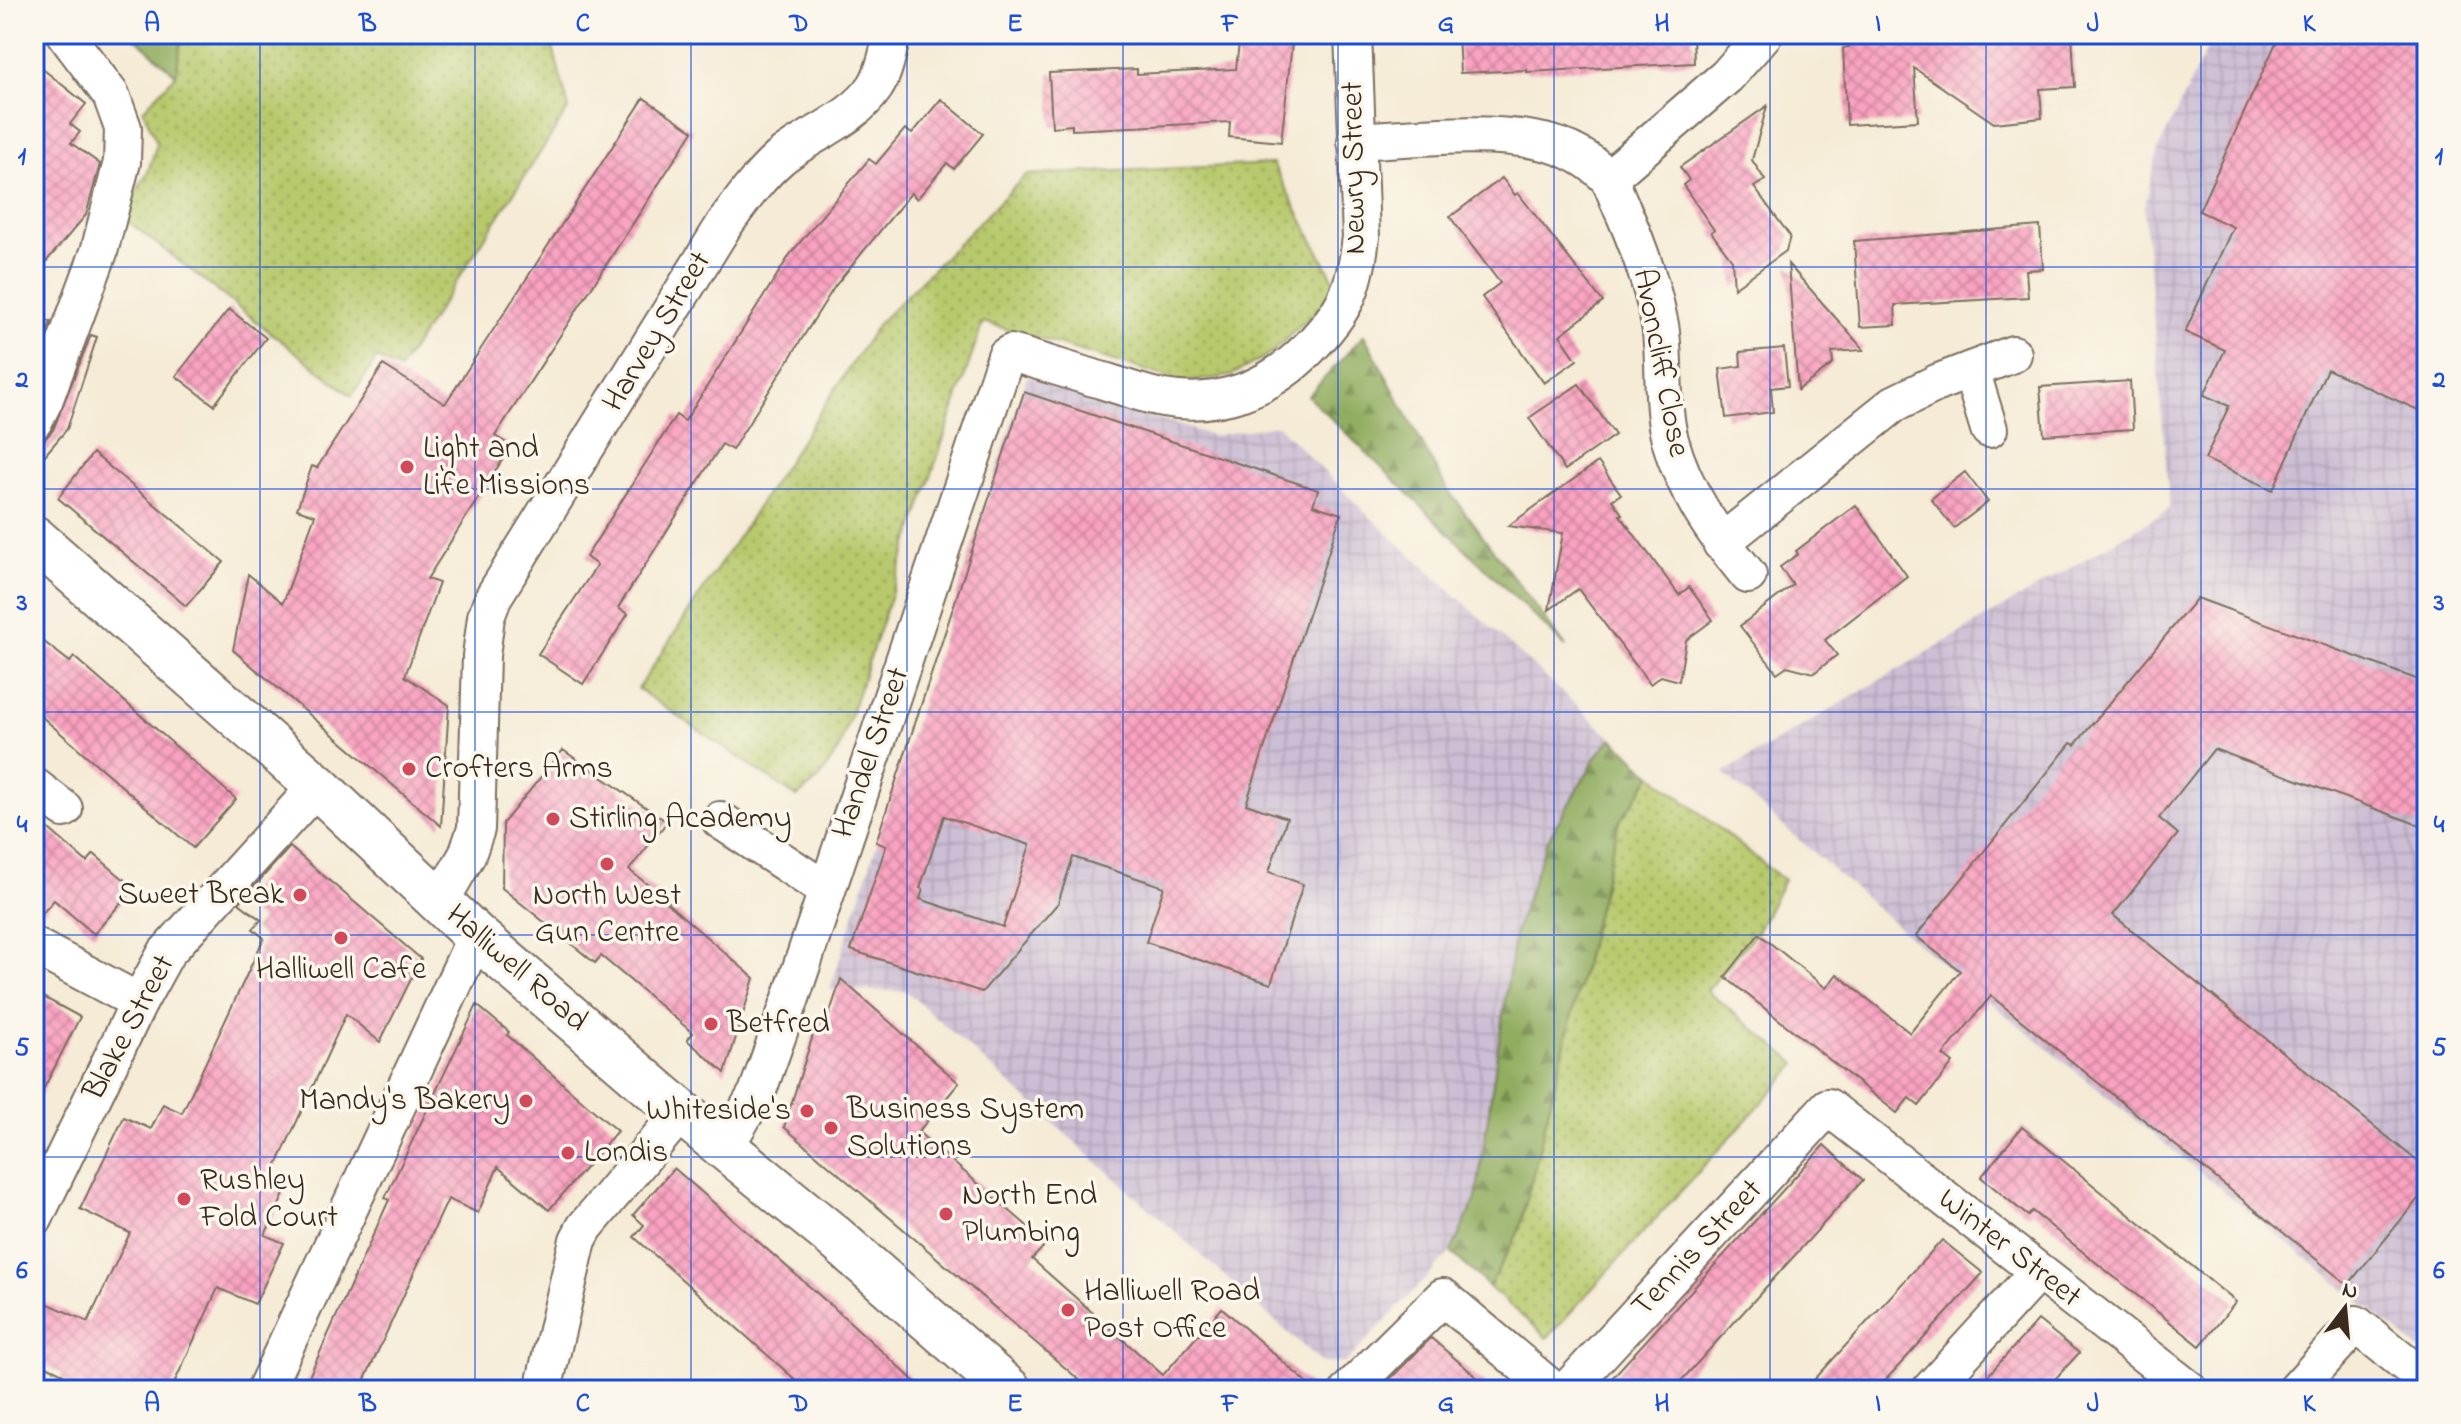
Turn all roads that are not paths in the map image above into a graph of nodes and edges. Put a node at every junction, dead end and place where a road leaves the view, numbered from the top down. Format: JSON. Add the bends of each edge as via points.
{"nodes":[{"id":1,"x":65,"y":34,"type":"edge"},
{"id":2,"x":892,"y":34,"type":"edge"},
{"id":3,"x":1353,"y":34,"type":"edge"},
{"id":4,"x":1764,"y":34,"type":"edge"},
{"id":5,"x":1356,"y":141,"type":"junction"},
{"id":6,"x":1609,"y":178,"type":"junction"},
{"id":7,"x":1008,"y":353,"type":"joint"},
{"id":8,"x":2013,"y":354,"type":"dead end"},
{"id":9,"x":1971,"y":370,"type":"junction"},
{"id":10,"x":34,"y":421,"type":"edge"},
{"id":11,"x":1989,"y":429,"type":"dead end"},
{"id":12,"x":34,"y":538,"type":"edge"},
{"id":13,"x":1721,"y":543,"type":"junction"},
{"id":14,"x":1748,"y":575,"type":"dead end"},
{"id":15,"x":34,"y":786,"type":"edge"},
{"id":16,"x":317,"y":786,"type":"junction"},
{"id":17,"x":64,"y":809,"type":"dead end"},
{"id":18,"x":720,"y":820,"type":"dead end"},
{"id":19,"x":826,"y":890,"type":"junction"},
{"id":20,"x":440,"y":902,"type":"junction"},
{"id":21,"x":476,"y":936,"type":"junction"},
{"id":22,"x":34,"y":946,"type":"edge"},
{"id":23,"x":139,"y":1002,"type":"junction"},
{"id":24,"x":1828,"y":1107,"type":"joint"},
{"id":25,"x":681,"y":1112,"type":"junction"},
{"id":26,"x":725,"y":1147,"type":"junction"},
{"id":27,"x":34,"y":1219,"type":"edge"},
{"id":28,"x":2038,"y":1272,"type":"junction"},
{"id":29,"x":2427,"y":1381,"type":"edge"},
{"id":30,"x":265,"y":1390,"type":"edge"},
{"id":31,"x":543,"y":1390,"type":"edge"},
{"id":32,"x":1009,"y":1390,"type":"edge"},
{"id":33,"x":1349,"y":1390,"type":"edge"},
{"id":34,"x":1553,"y":1390,"type":"edge"},
{"id":35,"x":1567,"y":1390,"type":"edge"},
{"id":36,"x":1930,"y":1390,"type":"edge"},
{"id":37,"x":2190,"y":1390,"type":"edge"},
{"id":38,"x":2296,"y":1390,"type":"edge"}],
"edges":[{"from":1,"to":10,"type":"street","via":[[111,95],[123,128],[122,162],[99,252]]},
{"from":2,"to":20,"type":"street","name":"Harvey Street","via":[[875,87],[848,114],[777,161],[724,225],[494,596],[481,656],[476,829]]},
{"from":3,"to":5,"type":"street","name":"Newry Street"},
{"from":4,"to":6,"type":"street","via":[[1727,76]]},
{"from":5,"to":6,"type":"street","name":"Avoncliff Close","via":[[1483,136],[1544,142],[1579,155]]},
{"from":5,"to":7,"type":"street","name":"Newry Street","via":[[1361,237],[1350,296],[1329,327],[1268,381],[1226,398],[1162,398]]},
{"from":6,"to":13,"type":"street","name":"Avoncliff Close","via":[[1649,281],[1660,326],[1669,437],[1693,496]]},
{"from":7,"to":19,"type":"street","name":"Handel Street"},
{"from":8,"to":9,"type":"street"},
{"from":9,"to":11,"type":"street"},
{"from":9,"to":13,"type":"street","via":[[1894,404]]},
{"from":12,"to":16,"type":"main road","name":"Halliwell Road"},
{"from":13,"to":14,"type":"street","name":"Avoncliff Close"},
{"from":15,"to":17,"type":"street"},
{"from":16,"to":20,"type":"main road","name":"Halliwell Road"},
{"from":16,"to":23,"type":"street","name":"Blake Street","via":[[166,953]]},
{"from":18,"to":19,"type":"street"},
{"from":19,"to":26,"type":"street","name":"Handel Street","via":[[757,1093]]},
{"from":20,"to":21,"type":"main road","name":"Halliwell Road"},
{"from":21,"to":25,"type":"main road","name":"Halliwell Road"},
{"from":21,"to":30,"type":"street"},
{"from":22,"to":23,"type":"street"},
{"from":23,"to":27,"type":"street","name":"Blake Street"},
{"from":24,"to":28,"type":"street","name":"Winter Street"},
{"from":24,"to":35,"type":"street","name":"Tennis Street"},
{"from":25,"to":26,"type":"main road","name":"Halliwell Road"},
{"from":25,"to":31,"type":"street","via":[[578,1240]]},
{"from":26,"to":32,"type":"main road","name":"Halliwell Road"},
{"from":28,"to":36,"type":"street"},
{"from":28,"to":37,"type":"street","name":"Winter Street"},
{"from":29,"to":38,"type":"street","via":[[2356,1324]]},
{"from":33,"to":34,"type":"street","via":[[1443,1297]]}]}
